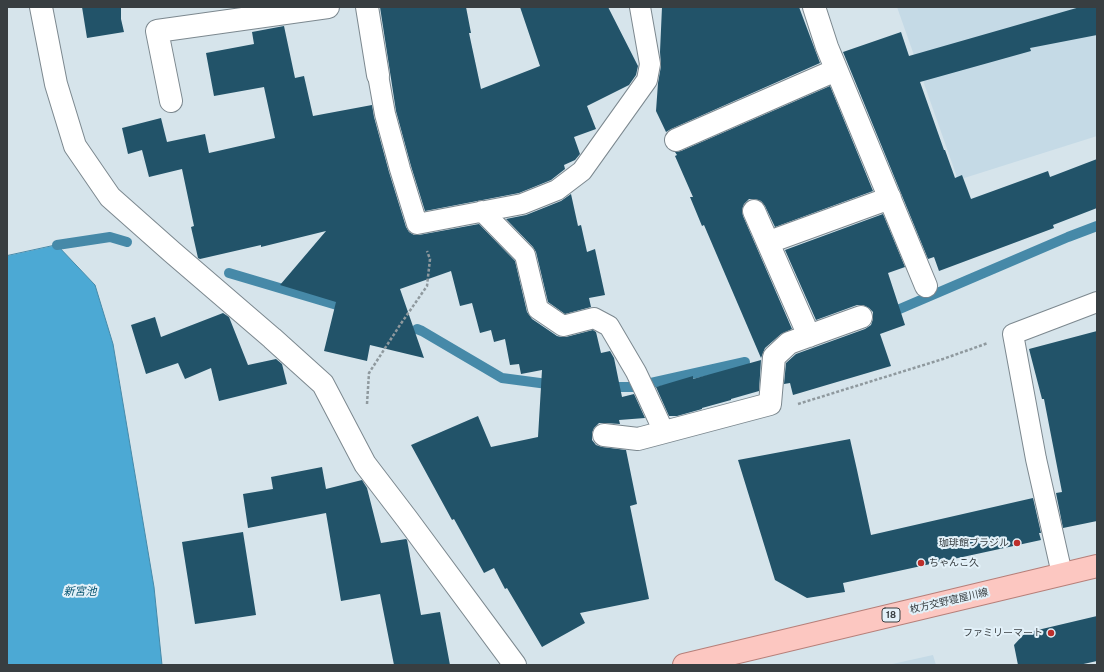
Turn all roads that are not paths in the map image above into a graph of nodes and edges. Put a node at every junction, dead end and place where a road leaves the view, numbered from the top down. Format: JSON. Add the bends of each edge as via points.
{"nodes":[{"id":1,"x":41,"y":7,"type":"edge"},
{"id":2,"x":328,"y":7,"type":"edge"},
{"id":3,"x":367,"y":7,"type":"edge"},
{"id":4,"x":640,"y":7,"type":"edge"},
{"id":5,"x":814,"y":7,"type":"edge"},
{"id":6,"x":836,"y":70,"type":"junction"},
{"id":7,"x":378,"y":75,"type":"joint"},
{"id":8,"x":171,"y":101,"type":"dead end"},
{"id":9,"x":676,"y":140,"type":"dead end"},
{"id":10,"x":890,"y":198,"type":"junction"},
{"id":11,"x":482,"y":211,"type":"junction"},
{"id":12,"x":754,"y":211,"type":"dead end"},
{"id":13,"x":769,"y":242,"type":"junction"},
{"id":14,"x":926,"y":286,"type":"dead end"},
{"id":15,"x":1097,"y":302,"type":"edge"},
{"id":16,"x":861,"y":317,"type":"dead end"},
{"id":17,"x":808,"y":336,"type":"junction"},
{"id":18,"x":664,"y":432,"type":"junction"},
{"id":19,"x":604,"y":435,"type":"dead end"},
{"id":20,"x":1097,"y":566,"type":"edge"},
{"id":21,"x":1062,"y":574,"type":"junction"},
{"id":22,"x":515,"y":665,"type":"edge"},
{"id":23,"x":684,"y":665,"type":"edge"}],
"edges":[{"from":1,"to":22,"type":"street","via":[[56,84],[75,146],[110,198],[323,384],[365,464]]},
{"from":2,"to":8,"type":"street","via":[[157,31]]},
{"from":3,"to":7,"type":"street"},
{"from":4,"to":11,"type":"lane","via":[[650,64],[648,80],[582,171],[557,190],[522,204]]},
{"from":5,"to":6,"type":"street"},
{"from":6,"to":9,"type":"street"},
{"from":6,"to":10,"type":"street"},
{"from":7,"to":11,"type":"lane","via":[[385,114],[417,224]]},
{"from":10,"to":13,"type":"street"},
{"from":10,"to":14,"type":"street"},
{"from":11,"to":18,"type":"lane","via":[[525,255],[538,309],[563,326],[594,318],[609,326],[636,372]]},
{"from":12,"to":13,"type":"street"},
{"from":13,"to":17,"type":"street"},
{"from":15,"to":21,"type":"lane","via":[[1012,334]]},
{"from":16,"to":17,"type":"street"},
{"from":17,"to":18,"type":"street","via":[[789,343],[774,357],[770,404]]},
{"from":18,"to":19,"type":"street","via":[[638,439]]},
{"from":20,"to":21,"type":"main road","name":"枚方交野寝屋川線","number":"18"},
{"from":21,"to":23,"type":"main road","name":"枚方交野寝屋川線","number":"18"}]}
